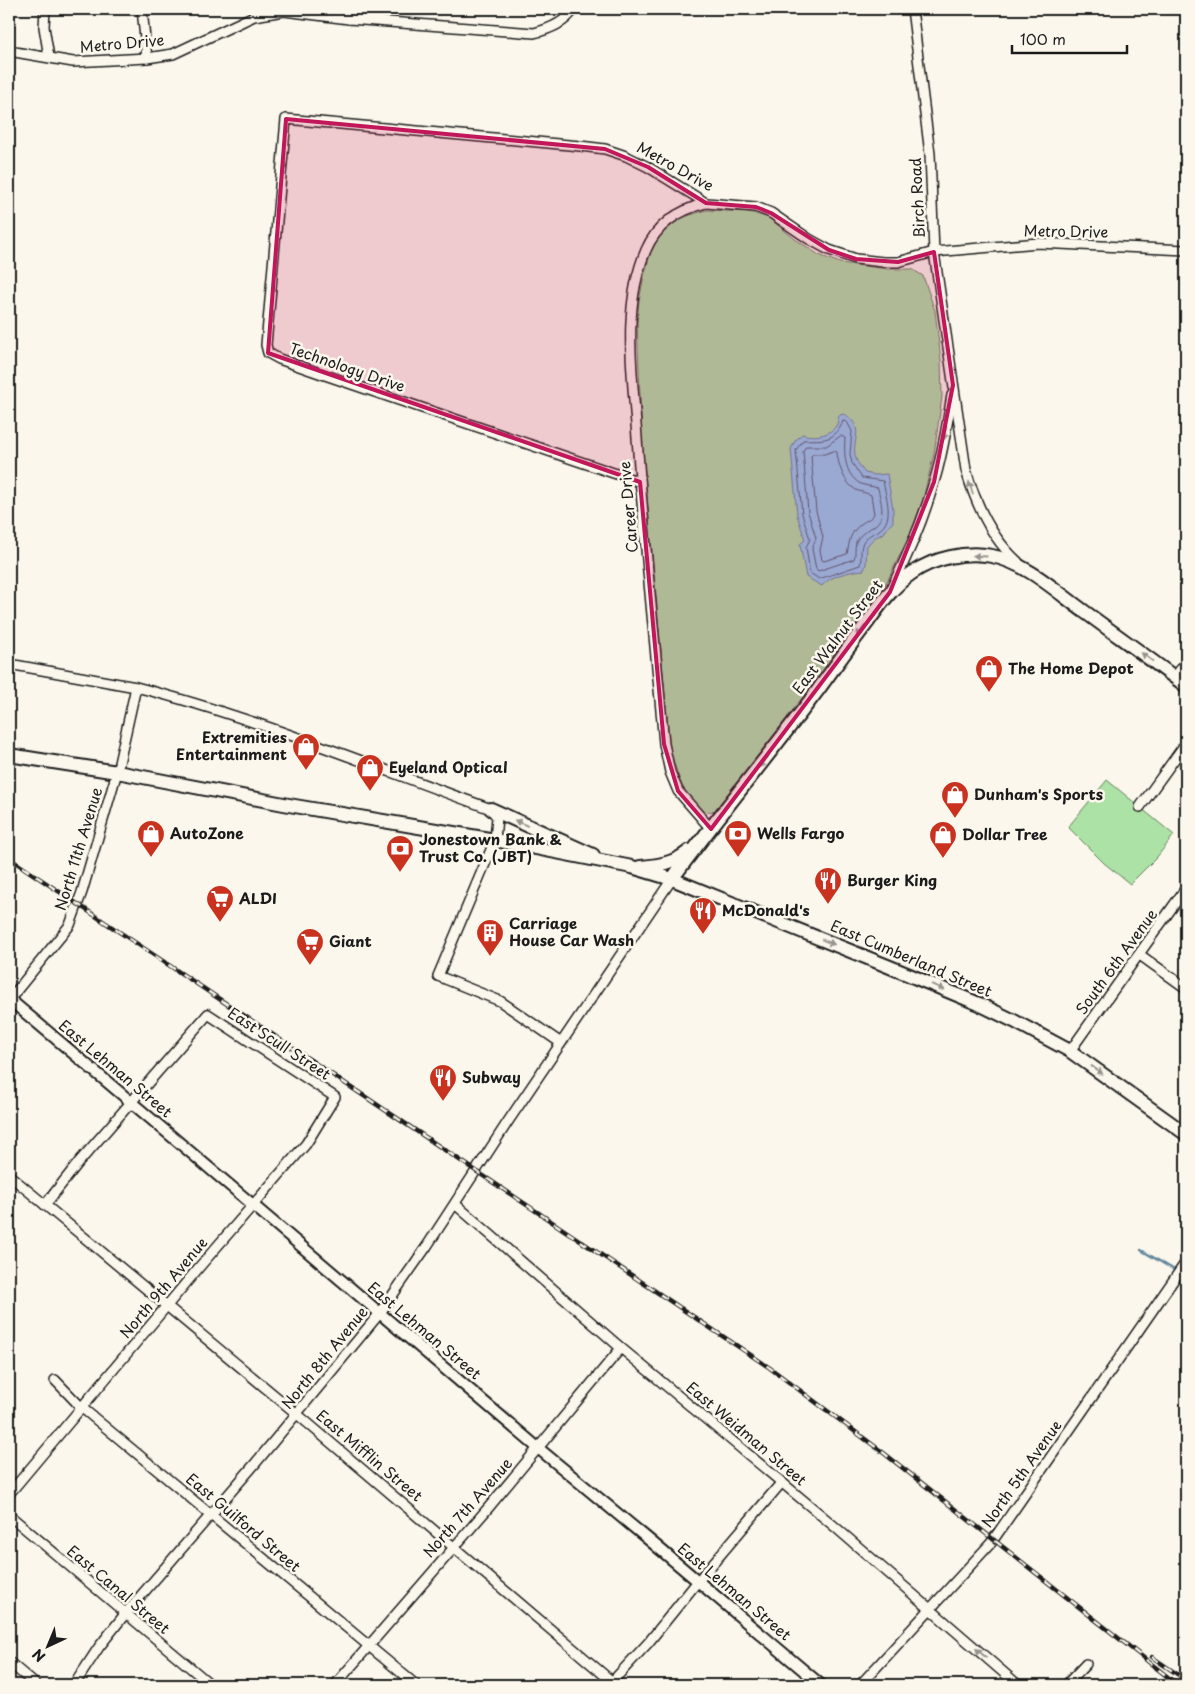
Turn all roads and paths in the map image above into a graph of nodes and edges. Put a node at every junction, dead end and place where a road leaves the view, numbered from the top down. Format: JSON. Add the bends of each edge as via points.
{"nodes":[{"id":1,"x":45,"y":9,"type":"edge"},
{"id":2,"x":142,"y":9,"type":"edge"},
{"id":3,"x":349,"y":9,"type":"edge"},
{"id":4,"x":574,"y":9,"type":"edge"},
{"id":5,"x":912,"y":9,"type":"edge"},
{"id":6,"x":253,"y":12,"type":"edge"},
{"id":7,"x":348,"y":19,"type":"junction"},
{"id":8,"x":9,"y":51,"type":"edge"},
{"id":9,"x":49,"y":57,"type":"junction"},
{"id":10,"x":147,"y":58,"type":"junction"},
{"id":11,"x":286,"y":119,"type":"joint"},
{"id":12,"x":706,"y":203,"type":"junction"},
{"id":13,"x":1186,"y":250,"type":"edge"},
{"id":14,"x":934,"y":252,"type":"junction"},
{"id":15,"x":953,"y":385,"type":"junction"},
{"id":16,"x":640,"y":482,"type":"junction"},
{"id":17,"x":1027,"y":571,"type":"junction"},
{"id":18,"x":890,"y":592,"type":"junction"},
{"id":19,"x":1186,"y":662,"type":"edge"},
{"id":20,"x":9,"y":664,"type":"edge"},
{"id":21,"x":1175,"y":677,"type":"junction"},
{"id":22,"x":1186,"y":686,"type":"edge"},
{"id":23,"x":136,"y":687,"type":"junction"},
{"id":24,"x":1186,"y":743,"type":"edge"},
{"id":25,"x":9,"y":755,"type":"edge"},
{"id":26,"x":117,"y":772,"type":"junction"},
{"id":27,"x":1140,"y":806,"type":"dead end"},
{"id":28,"x":491,"y":810,"type":"junction"},
{"id":29,"x":711,"y":829,"type":"junction"},
{"id":30,"x":494,"y":840,"type":"junction"},
{"id":31,"x":698,"y":843,"type":"junction"},
{"id":32,"x":613,"y":864,"type":"junction"},
{"id":33,"x":632,"y":867,"type":"junction"},
{"id":34,"x":672,"y":879,"type":"junction"},
{"id":35,"x":1186,"y":888,"type":"edge"},
{"id":36,"x":1140,"y":955,"type":"junction"},
{"id":37,"x":1186,"y":988,"type":"edge"},
{"id":38,"x":9,"y":1000,"type":"edge"},
{"id":39,"x":561,"y":1043,"type":"junction"},
{"id":40,"x":1070,"y":1051,"type":"junction"},
{"id":41,"x":335,"y":1097,"type":"joint"},
{"id":42,"x":131,"y":1102,"type":"junction"},
{"id":43,"x":1186,"y":1134,"type":"edge"},
{"id":44,"x":9,"y":1175,"type":"edge"},
{"id":45,"x":455,"y":1204,"type":"junction"},
{"id":46,"x":45,"y":1205,"type":"junction"},
{"id":47,"x":253,"y":1205,"type":"junction"},
{"id":48,"x":1182,"y":1269,"type":"edge"},
{"id":49,"x":167,"y":1307,"type":"junction"},
{"id":50,"x":380,"y":1313,"type":"junction"},
{"id":51,"x":620,"y":1348,"type":"junction"},
{"id":52,"x":55,"y":1380,"type":"dead end"},
{"id":53,"x":81,"y":1407,"type":"junction"},
{"id":54,"x":297,"y":1414,"type":"junction"},
{"id":55,"x":538,"y":1448,"type":"junction"},
{"id":56,"x":782,"y":1482,"type":"junction"},
{"id":57,"x":9,"y":1494,"type":"edge"},
{"id":58,"x":212,"y":1514,"type":"junction"},
{"id":59,"x":9,"y":1515,"type":"edge"},
{"id":60,"x":454,"y":1546,"type":"junction"},
{"id":61,"x":698,"y":1581,"type":"junction"},
{"id":62,"x":931,"y":1609,"type":"junction"},
{"id":63,"x":125,"y":1614,"type":"junction"},
{"id":64,"x":369,"y":1646,"type":"junction"},
{"id":65,"x":9,"y":1662,"type":"edge"},
{"id":66,"x":1086,"y":1664,"type":"dead end"},
{"id":67,"x":613,"y":1684,"type":"edge"},
{"id":68,"x":36,"y":1685,"type":"edge"},
{"id":69,"x":74,"y":1685,"type":"edge"},
{"id":70,"x":211,"y":1685,"type":"edge"},
{"id":71,"x":336,"y":1685,"type":"edge"},
{"id":72,"x":416,"y":1685,"type":"edge"},
{"id":73,"x":821,"y":1685,"type":"edge"},
{"id":74,"x":860,"y":1685,"type":"edge"},
{"id":75,"x":1018,"y":1685,"type":"edge"},
{"id":76,"x":1066,"y":1685,"type":"edge"}],
"edges":[{"from":1,"to":9,"type":"street"},
{"from":2,"to":10,"type":"street"},
{"from":3,"to":7,"type":"street"},
{"from":4,"to":7,"type":"street","name":"Metro Drive","via":[[561,22],[534,34]]},
{"from":5,"to":14,"type":"street","name":"Birch Road","via":[[930,154]]},
{"from":6,"to":7,"type":"street","name":"Metro Drive","via":[[284,11]]},
{"from":6,"to":10,"type":"street","name":"Metro Drive","via":[[173,54]]},
{"from":8,"to":9,"type":"street","name":"Metro Drive"},
{"from":9,"to":10,"type":"street","name":"Metro Drive","via":[[73,62]]},
{"from":11,"to":12,"type":"street","name":"Metro Drive","via":[[605,150],[648,167]]},
{"from":11,"to":16,"type":"street","name":"Technology Drive","via":[[266,345],[268,353]]},
{"from":12,"to":14,"type":"street","name":"Metro Drive","via":[[756,207],[771,213],[809,240],[856,259],[898,262]]},
{"from":12,"to":16,"type":"street","name":"Career Drive","via":[[688,208],[661,227],[653,236],[636,280],[632,334]]},
{"from":13,"to":14,"type":"street","name":"Metro Drive","via":[[1038,243]]},
{"from":14,"to":15,"type":"street","name":"Birch Road"},
{"from":17,"to":15,"type":"street","name":"Birch Road","one_way":true,"via":[[1006,552],[973,496]]},
{"from":15,"to":18,"type":"street","name":"Birch Road","one_way":true,"via":[[934,482]]},
{"from":16,"to":29,"type":"street","name":"Career Drive","via":[[664,744],[678,791]]},
{"from":17,"to":18,"type":"highway","name":"East Walnut Street","one_way":true,"via":[[1012,562],[991,556],[955,556],[928,564]]},
{"from":21,"to":17,"type":"highway","name":"East Walnut Street","one_way":true},
{"from":18,"to":29,"type":"highway","name":"East Walnut Street","one_way":true},
{"from":19,"to":21,"type":"street"},
{"from":20,"to":23,"type":"street"},
{"from":21,"to":22,"type":"highway","name":"East Walnut Street"},
{"from":23,"to":26,"type":"street","name":"North 11th Avenue"},
{"from":23,"to":28,"type":"street","via":[[255,723]]},
{"from":24,"to":27,"type":"street"},
{"from":25,"to":26,"type":"highway","name":"East Cumberland Street"},
{"from":26,"to":30,"type":"highway","name":"East Cumberland Street"},
{"from":26,"to":38,"type":"street","name":"North 11th Avenue","via":[[70,925]]},
{"from":28,"to":30,"type":"street","via":[[497,817]]},
{"from":32,"to":28,"type":"highway","one_way":true},
{"from":29,"to":31,"type":"highway","name":"East Walnut Street"},
{"from":30,"to":32,"type":"highway","name":"East Cumberland Street"},
{"from":30,"to":39,"type":"street","via":[[438,976],[500,1001]]},
{"from":31,"to":33,"type":"highway","via":[[674,861],[658,866]]},
{"from":31,"to":34,"type":"highway","name":"East Walnut Street"},
{"from":32,"to":33,"type":"highway","name":"East Cumberland Street"},
{"from":33,"to":34,"type":"highway","name":"East Cumberland Street"},
{"from":34,"to":39,"type":"street","name":"North 8th Avenue"},
{"from":34,"to":40,"type":"highway","name":"East Cumberland Street","one_way":true,"via":[[979,1004]]},
{"from":35,"to":36,"type":"street","name":"South 6th Avenue"},
{"from":36,"to":37,"type":"street"},
{"from":36,"to":40,"type":"street","name":"South 6th Avenue"},
{"from":38,"to":42,"type":"main road","name":"East Lehman Street"},
{"from":39,"to":45,"type":"street","name":"North 8th Avenue"},
{"from":40,"to":43,"type":"highway","name":"East Cumberland Street","one_way":true},
{"from":41,"to":42,"type":"street","name":"East Scull Street","via":[[208,1014]]},
{"from":41,"to":47,"type":"street","name":"North 9th Avenue","via":[[306,1144]]},
{"from":42,"to":46,"type":"street"},
{"from":42,"to":47,"type":"main road","name":"East Lehman Street"},
{"from":44,"to":46,"type":"street","name":"East Mifflin Street"},
{"from":45,"to":50,"type":"street","name":"North 8th Avenue"},
{"from":45,"to":51,"type":"street","name":"East Weidman Street"},
{"from":46,"to":49,"type":"street","name":"East Mifflin Street"},
{"from":47,"to":49,"type":"street","name":"North 9th Avenue"},
{"from":47,"to":50,"type":"main road","name":"East Lehman Street"},
{"from":48,"to":62,"type":"street","name":"North 5th Avenue","via":[[991,1543]]},
{"from":49,"to":53,"type":"street","name":"North 9th Avenue"},
{"from":49,"to":54,"type":"street","name":"East Mifflin Street"},
{"from":50,"to":54,"type":"street","name":"North 8th Avenue"},
{"from":50,"to":55,"type":"main road","name":"East Lehman Street"},
{"from":51,"to":55,"type":"street","name":"North 7th Avenue"},
{"from":51,"to":56,"type":"street","name":"East Weidman Street"},
{"from":52,"to":53,"type":"street","name":"East Guilford Street"},
{"from":53,"to":57,"type":"street","name":"North 9th Avenue"},
{"from":53,"to":58,"type":"street","name":"East Guilford Street"},
{"from":54,"to":58,"type":"street","name":"North 8th Avenue"},
{"from":54,"to":60,"type":"street","name":"East Mifflin Street"},
{"from":55,"to":60,"type":"street","name":"North 7th Avenue"},
{"from":55,"to":61,"type":"main road","name":"East Lehman Street"},
{"from":56,"to":61,"type":"street"},
{"from":56,"to":62,"type":"street","name":"East Weidman Street"},
{"from":58,"to":63,"type":"street","name":"North 8th Avenue"},
{"from":58,"to":64,"type":"street","name":"East Guilford Street"},
{"from":59,"to":63,"type":"street","name":"East Canal Street"},
{"from":60,"to":64,"type":"street","name":"North 7th Avenue"},
{"from":60,"to":67,"type":"street","name":"East Mifflin Street"},
{"from":61,"to":67,"type":"street"},
{"from":61,"to":73,"type":"main road","name":"East Lehman Street"},
{"from":62,"to":74,"type":"street","name":"North 5th Avenue"},
{"from":75,"to":62,"type":"street","name":"East Weidman Street","one_way":true},
{"from":63,"to":69,"type":"street","name":"North 8th Avenue","via":[[98,1647]]},
{"from":63,"to":70,"type":"street","name":"East Canal Street"},
{"from":64,"to":71,"type":"street","name":"North 7th Avenue"},
{"from":64,"to":72,"type":"street","name":"East Guilford Street"},
{"from":65,"to":68,"type":"street"},
{"from":66,"to":76,"type":"street"}]}
